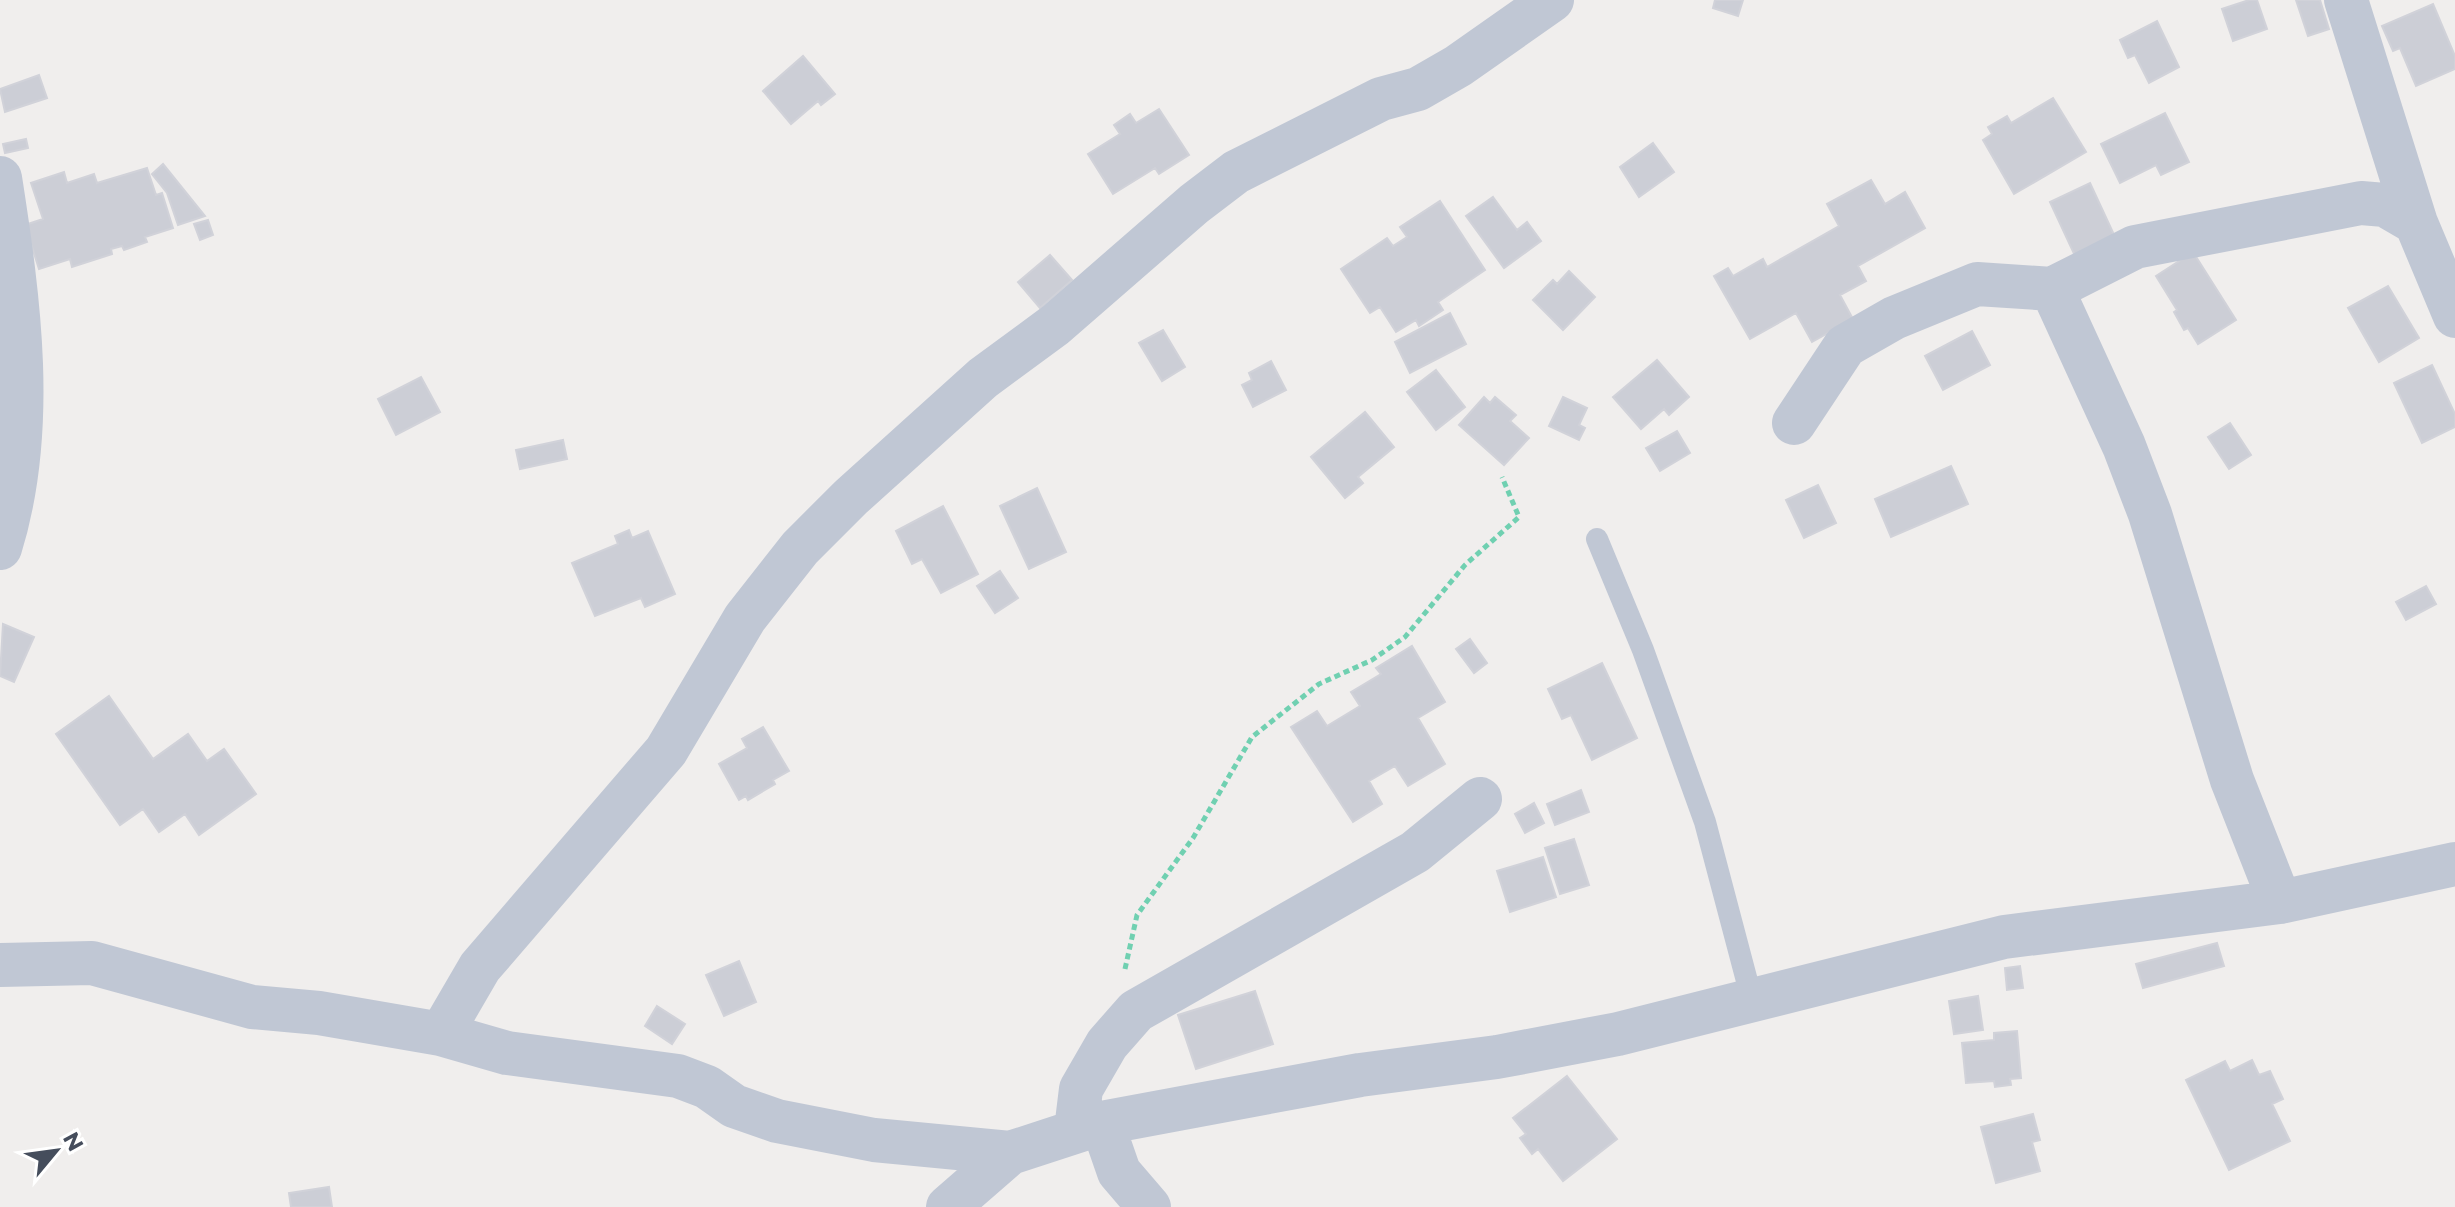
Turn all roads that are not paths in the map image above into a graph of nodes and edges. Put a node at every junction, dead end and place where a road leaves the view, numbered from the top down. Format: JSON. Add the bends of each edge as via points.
{"nodes":[{"id":1,"x":1552,"y":0,"type":"edge"},
{"id":2,"x":2346,"y":0,"type":"edge"},
{"id":3,"x":0,"y":178,"type":"edge"},
{"id":4,"x":2416,"y":223,"type":"junction"},
{"id":5,"x":2052,"y":289,"type":"junction"},
{"id":6,"x":2455,"y":316,"type":"edge"},
{"id":7,"x":1794,"y":423,"type":"dead end"},
{"id":8,"x":1597,"y":539,"type":"dead end"},
{"id":9,"x":0,"y":548,"type":"edge"},
{"id":10,"x":1480,"y":799,"type":"dead end"},
{"id":11,"x":2455,"y":864,"type":"edge"},
{"id":12,"x":2280,"y":902,"type":"junction"},
{"id":13,"x":0,"y":965,"type":"edge"},
{"id":14,"x":1752,"y":1000,"type":"junction"},
{"id":15,"x":441,"y":1034,"type":"junction"},
{"id":16,"x":1089,"y":1126,"type":"junction"},
{"id":17,"x":1010,"y":1153,"type":"junction"},
{"id":18,"x":948,"y":1207,"type":"edge"},
{"id":19,"x":1149,"y":1207,"type":"edge"}],
"edges":[{"from":1,"to":15,"type":"street","via":[[1418,89],[1381,99],[1236,172],[1055,325],[983,378],[851,497],[800,548],[745,618],[666,751],[480,967]]},
{"from":2,"to":4,"type":"street"},
{"from":3,"to":9,"type":"street","via":[[13,260],[23,427],[13,506]]},
{"from":4,"to":5,"type":"street","via":[[2385,205],[2361,203],[2135,247]]},
{"from":4,"to":6,"type":"street"},
{"from":5,"to":7,"type":"street","via":[[1977,284],[1894,318],[1845,346]]},
{"from":5,"to":12,"type":"street","via":[[2150,514],[2232,780]]},
{"from":8,"to":14,"type":"lane","via":[[1705,822]]},
{"from":10,"to":16,"type":"street","via":[[1415,852],[1136,1011],[1107,1044],[1081,1089]]},
{"from":11,"to":12,"type":"street"},
{"from":12,"to":14,"type":"street","via":[[2004,937]]},
{"from":13,"to":15,"type":"street","via":[[92,963],[252,1007]]},
{"from":14,"to":16,"type":"street","via":[[1497,1057],[1360,1075]]},
{"from":15,"to":17,"type":"street","via":[[507,1053],[678,1076],[734,1106],[777,1121],[874,1140]]},
{"from":16,"to":17,"type":"street"},
{"from":16,"to":19,"type":"street"},
{"from":17,"to":18,"type":"street"}]}
